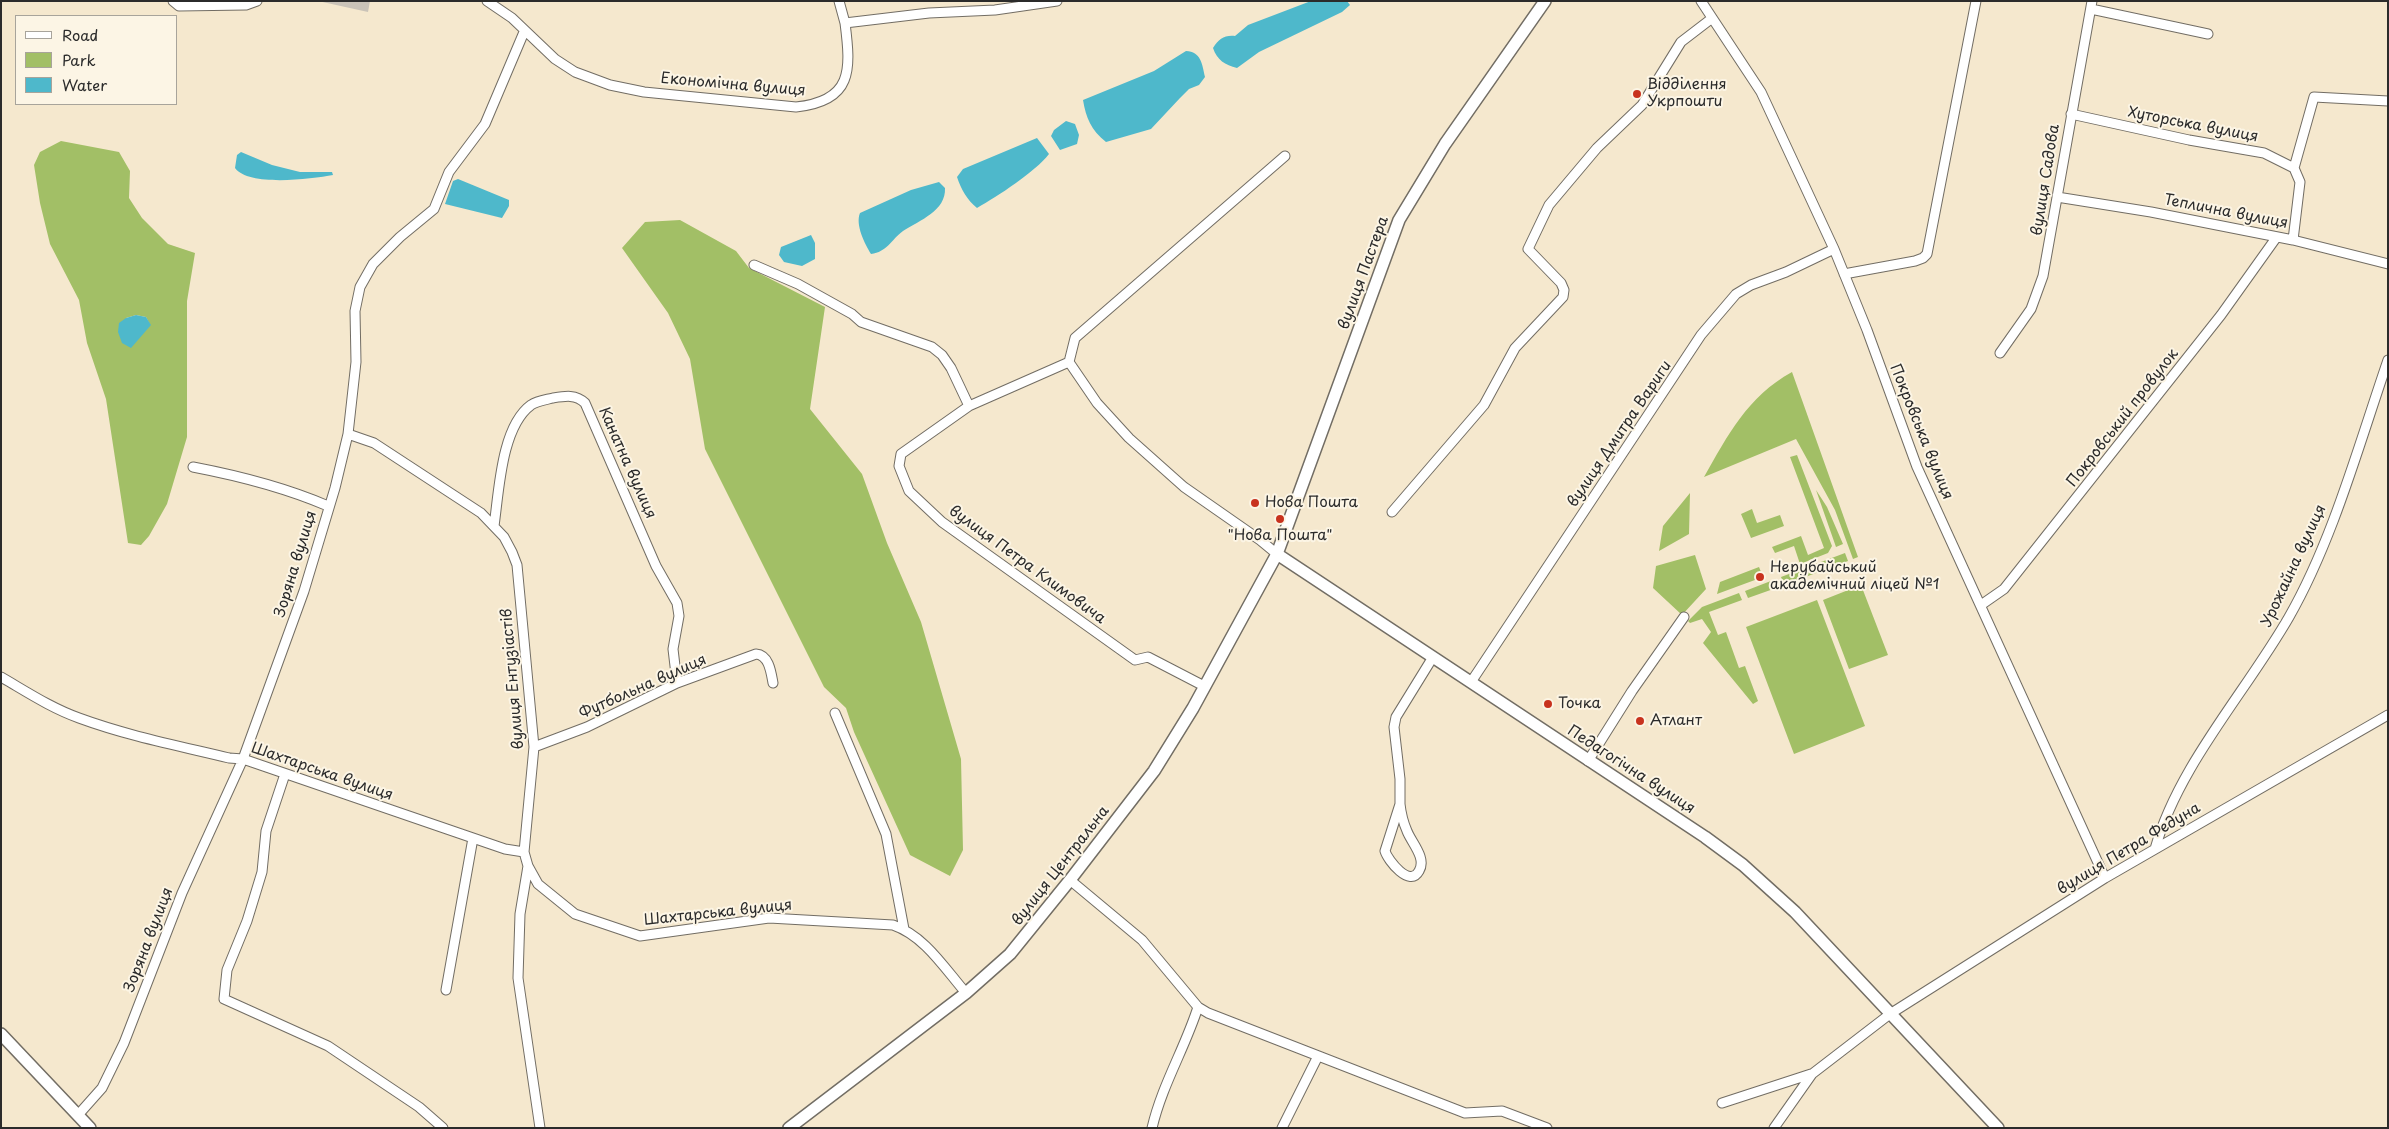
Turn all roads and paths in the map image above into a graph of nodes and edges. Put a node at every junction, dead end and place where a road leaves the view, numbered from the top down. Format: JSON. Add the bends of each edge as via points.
{"nodes":[{"id":1,"x":257,"y":1,"type":"edge"},
{"id":2,"x":487,"y":1,"type":"edge"},
{"id":3,"x":839,"y":1,"type":"edge"},
{"id":4,"x":1057,"y":1,"type":"edge"},
{"id":5,"x":1545,"y":1,"type":"edge"},
{"id":6,"x":1701,"y":1,"type":"edge"},
{"id":7,"x":1976,"y":1,"type":"edge"},
{"id":8,"x":173,"y":2,"type":"edge"},
{"id":9,"x":2092,"y":5,"type":"edge"},
{"id":10,"x":1711,"y":20,"type":"junction"},
{"id":11,"x":845,"y":23,"type":"junction"},
{"id":12,"x":524,"y":32,"type":"junction"},
{"id":13,"x":2208,"y":34,"type":"dead end"},
{"id":14,"x":2388,"y":100,"type":"edge"},
{"id":15,"x":2071,"y":114,"type":"junction"},
{"id":16,"x":1285,"y":156,"type":"dead end"},
{"id":17,"x":2294,"y":168,"type":"junction"},
{"id":18,"x":2057,"y":197,"type":"junction"},
{"id":19,"x":2276,"y":238,"type":"junction"},
{"id":20,"x":2293,"y":240,"type":"junction"},
{"id":21,"x":1834,"y":249,"type":"junction"},
{"id":22,"x":2388,"y":264,"type":"edge"},
{"id":23,"x":754,"y":265,"type":"dead end"},
{"id":24,"x":1844,"y":274,"type":"junction"},
{"id":25,"x":2000,"y":353,"type":"dead end"},
{"id":26,"x":2388,"y":360,"type":"edge"},
{"id":27,"x":1069,"y":362,"type":"junction"},
{"id":28,"x":969,"y":406,"type":"junction"},
{"id":29,"x":348,"y":434,"type":"junction"},
{"id":30,"x":193,"y":467,"type":"dead end"},
{"id":31,"x":328,"y":506,"type":"junction"},
{"id":32,"x":1392,"y":512,"type":"dead end"},
{"id":33,"x":494,"y":526,"type":"junction"},
{"id":34,"x":1277,"y":554,"type":"junction"},
{"id":35,"x":1981,"y":606,"type":"junction"},
{"id":36,"x":1684,"y":617,"type":"dead end"},
{"id":37,"x":1433,"y":657,"type":"junction"},
{"id":38,"x":1,"y":677,"type":"edge"},
{"id":39,"x":1471,"y":682,"type":"junction"},
{"id":40,"x":677,"y":683,"type":"junction"},
{"id":41,"x":774,"y":683,"type":"dead end"},
{"id":42,"x":1204,"y":686,"type":"junction"},
{"id":43,"x":835,"y":713,"type":"dead end"},
{"id":44,"x":2388,"y":715,"type":"edge"},
{"id":45,"x":534,"y":747,"type":"junction"},
{"id":46,"x":243,"y":758,"type":"junction"},
{"id":47,"x":1588,"y":761,"type":"junction"},
{"id":48,"x":285,"y":774,"type":"junction"},
{"id":49,"x":1400,"y":804,"type":"junction"},
{"id":50,"x":473,"y":838,"type":"junction"},
{"id":51,"x":2155,"y":849,"type":"junction"},
{"id":52,"x":524,"y":852,"type":"junction"},
{"id":53,"x":528,"y":866,"type":"junction"},
{"id":54,"x":2105,"y":878,"type":"junction"},
{"id":55,"x":1070,"y":880,"type":"junction"},
{"id":56,"x":904,"y":929,"type":"junction"},
{"id":57,"x":446,"y":990,"type":"dead end"},
{"id":58,"x":966,"y":993,"type":"junction"},
{"id":59,"x":1198,"y":1007,"type":"junction"},
{"id":60,"x":1890,"y":1014,"type":"junction"},
{"id":61,"x":1,"y":1034,"type":"edge"},
{"id":62,"x":1318,"y":1056,"type":"junction"},
{"id":63,"x":1812,"y":1074,"type":"junction"},
{"id":64,"x":1722,"y":1103,"type":"dead end"},
{"id":65,"x":78,"y":1115,"type":"junction"},
{"id":66,"x":90,"y":1128,"type":"edge"},
{"id":67,"x":443,"y":1128,"type":"edge"},
{"id":68,"x":540,"y":1128,"type":"edge"},
{"id":69,"x":789,"y":1128,"type":"edge"},
{"id":70,"x":1152,"y":1128,"type":"edge"},
{"id":71,"x":1282,"y":1128,"type":"edge"},
{"id":72,"x":1547,"y":1128,"type":"edge"},
{"id":73,"x":1774,"y":1128,"type":"edge"},
{"id":74,"x":1998,"y":1128,"type":"edge"}],
"edges":[{"from":1,"to":8,"type":"street","via":[[246,5],[179,6]]},
{"from":2,"to":12,"type":"street","name":"Економічна вулиця","via":[[512,18]]},
{"from":3,"to":11,"type":"street","name":"Економічна вулиця"},
{"from":4,"to":11,"type":"street","via":[[995,10],[929,13]]},
{"from":5,"to":34,"type":"street","name":"вулиця Пастера","via":[[1445,144],[1399,220]]},
{"from":6,"to":10,"type":"street","name":"Покровська вулиця"},
{"from":7,"to":24,"type":"street","via":[[1927,254],[1915,261]]},
{"from":9,"to":13,"type":"street"},
{"from":9,"to":15,"type":"street","name":"вулиця Садова"},
{"from":10,"to":21,"type":"street","name":"Покровська вулиця","via":[[1761,92]]},
{"from":10,"to":32,"type":"street","via":[[1681,42],[1642,105],[1597,148],[1549,206],[1528,250],[1562,283],[1563,297],[1516,348],[1484,405]]},
{"from":11,"to":12,"type":"street","name":"Економічна вулиця","via":[[849,64],[839,89],[826,100],[796,106],[644,92],[610,85],[575,72],[555,60]]},
{"from":12,"to":29,"type":"street","name":"Зоряна вулиця","via":[[485,124],[449,172],[434,209],[400,236],[373,264],[360,287],[355,311],[356,362]]},
{"from":14,"to":17,"type":"street","via":[[2314,98]]},
{"from":15,"to":17,"type":"street","name":"Хуторська вулиця","via":[[2264,153]]},
{"from":15,"to":18,"type":"street","name":"вулиця Садова"},
{"from":16,"to":27,"type":"street","via":[[1076,338]]},
{"from":17,"to":20,"type":"street","via":[[2300,182]]},
{"from":18,"to":19,"type":"street","name":"Теплична вулиця","via":[[2151,212]]},
{"from":18,"to":25,"type":"street","name":"вулиця Садова","via":[[2038,294]]},
{"from":19,"to":20,"type":"street","name":"Теплична вулиця"},
{"from":19,"to":35,"type":"street","name":"Покровський провулок","via":[[2221,315],[2029,558],[2004,589]]},
{"from":20,"to":22,"type":"street","name":"Теплична вулиця"},
{"from":21,"to":24,"type":"street","name":"Покровська вулиця"},
{"from":21,"to":39,"type":"street","name":"вулиця Дмитра Вариги","via":[[1751,285],[1722,308]]},
{"from":23,"to":28,"type":"street","via":[[822,297],[861,322],[932,347],[951,368]]},
{"from":24,"to":35,"type":"street","name":"Покровська вулиця","via":[[1917,467]]},
{"from":26,"to":51,"type":"street","name":"Урожайна вулиця","via":[[2342,494],[2289,616],[2186,775]]},
{"from":27,"to":28,"type":"street","name":"вулиця Петра Климовича"},
{"from":27,"to":34,"type":"street","via":[[1097,403],[1129,438],[1184,487]]},
{"from":28,"to":42,"type":"street","name":"вулиця Петра Климовича","via":[[901,454],[898,466],[910,491],[942,522],[1135,660],[1148,657]]},
{"from":29,"to":31,"type":"street","name":"Зоряна вулиця"},
{"from":29,"to":33,"type":"street","name":"вулиця Ентузіастів","via":[[374,443],[481,513]]},
{"from":30,"to":31,"type":"street","via":[[248,478]]},
{"from":31,"to":46,"type":"street","name":"Зоряна вулиця","via":[[304,592]]},
{"from":33,"to":40,"type":"street","name":"Канатна вулиця","via":[[501,472],[511,434],[523,412],[540,400],[579,397],[585,403],[656,566],[677,603],[679,616],[673,649]]},
{"from":33,"to":45,"type":"street","name":"вулиця Ентузіастів","via":[[504,537],[517,565]]},
{"from":34,"to":37,"type":"street","name":"Педагогічна вулиця"},
{"from":34,"to":42,"type":"street","name":"вулиця Центральна"},
{"from":35,"to":54,"type":"street","name":"Покровська вулиця"},
{"from":36,"to":47,"type":"street"},
{"from":37,"to":39,"type":"street","name":"Педагогічна вулиця"},
{"from":37,"to":49,"type":"street","via":[[1396,717]]},
{"from":38,"to":46,"type":"street","name":"Шахтарська вулиця","via":[[46,704],[79,718],[229,758]]},
{"from":39,"to":47,"type":"street","name":"Педагогічна вулиця"},
{"from":40,"to":41,"type":"street","name":"Футбольна вулиця","via":[[756,654],[765,658]]},
{"from":40,"to":45,"type":"street","name":"Футбольна вулиця","via":[[587,727]]},
{"from":42,"to":55,"type":"street","name":"вулиця Центральна","via":[[1154,771]]},
{"from":43,"to":56,"type":"street","via":[[886,834]]},
{"from":44,"to":51,"type":"street","name":"вулиця Петра Федуна"},
{"from":45,"to":52,"type":"street","name":"вулиця Ентузіастів"},
{"from":46,"to":48,"type":"street","name":"Шахтарська вулиця"},
{"from":46,"to":65,"type":"street","name":"Зоряна вулиця","via":[[182,893],[124,1043],[102,1088]]},
{"from":47,"to":60,"type":"street","name":"Педагогічна вулиця","via":[[1743,865],[1794,912]]},
{"from":48,"to":50,"type":"street","name":"Шахтарська вулиця"},
{"from":48,"to":67,"type":"street","via":[[266,830],[260,880],[227,970],[224,999],[328,1046],[420,1107]]},
{"from":49,"to":49,"type":"street","via":[[1385,851],[1392,866],[1410,876],[1420,870],[1421,862],[1407,832]]},
{"from":50,"to":52,"type":"street","name":"Шахтарська вулиця"},
{"from":50,"to":57,"type":"street"},
{"from":51,"to":54,"type":"street","name":"вулиця Петра Федуна"},
{"from":52,"to":53,"type":"street","name":"вулиця Ентузіастів"},
{"from":53,"to":56,"type":"street","name":"Шахтарська вулиця","via":[[538,884],[575,914],[640,936],[769,918],[873,923]]},
{"from":53,"to":68,"type":"street","name":"вулиця Ентузіастів","via":[[520,914],[518,978]]},
{"from":54,"to":60,"type":"street","name":"вулиця Петра Федуна"},
{"from":55,"to":58,"type":"street","name":"вулиця Центральна","via":[[1010,954]]},
{"from":55,"to":59,"type":"street","via":[[1142,940]]},
{"from":56,"to":58,"type":"street","name":"Шахтарська вулиця","via":[[924,945]]},
{"from":58,"to":69,"type":"street","name":"вулиця Центральна"},
{"from":59,"to":62,"type":"street"},
{"from":59,"to":70,"type":"street","via":[[1158,1101]]},
{"from":60,"to":63,"type":"street","name":"вулиця Петра Федуна"},
{"from":60,"to":74,"type":"street","name":"Педагогічна вулиця"},
{"from":61,"to":65,"type":"street"},
{"from":62,"to":71,"type":"street"},
{"from":62,"to":72,"type":"street","via":[[1465,1113],[1502,1110]]},
{"from":63,"to":64,"type":"street"},
{"from":63,"to":73,"type":"street"},
{"from":65,"to":66,"type":"street"}]}
